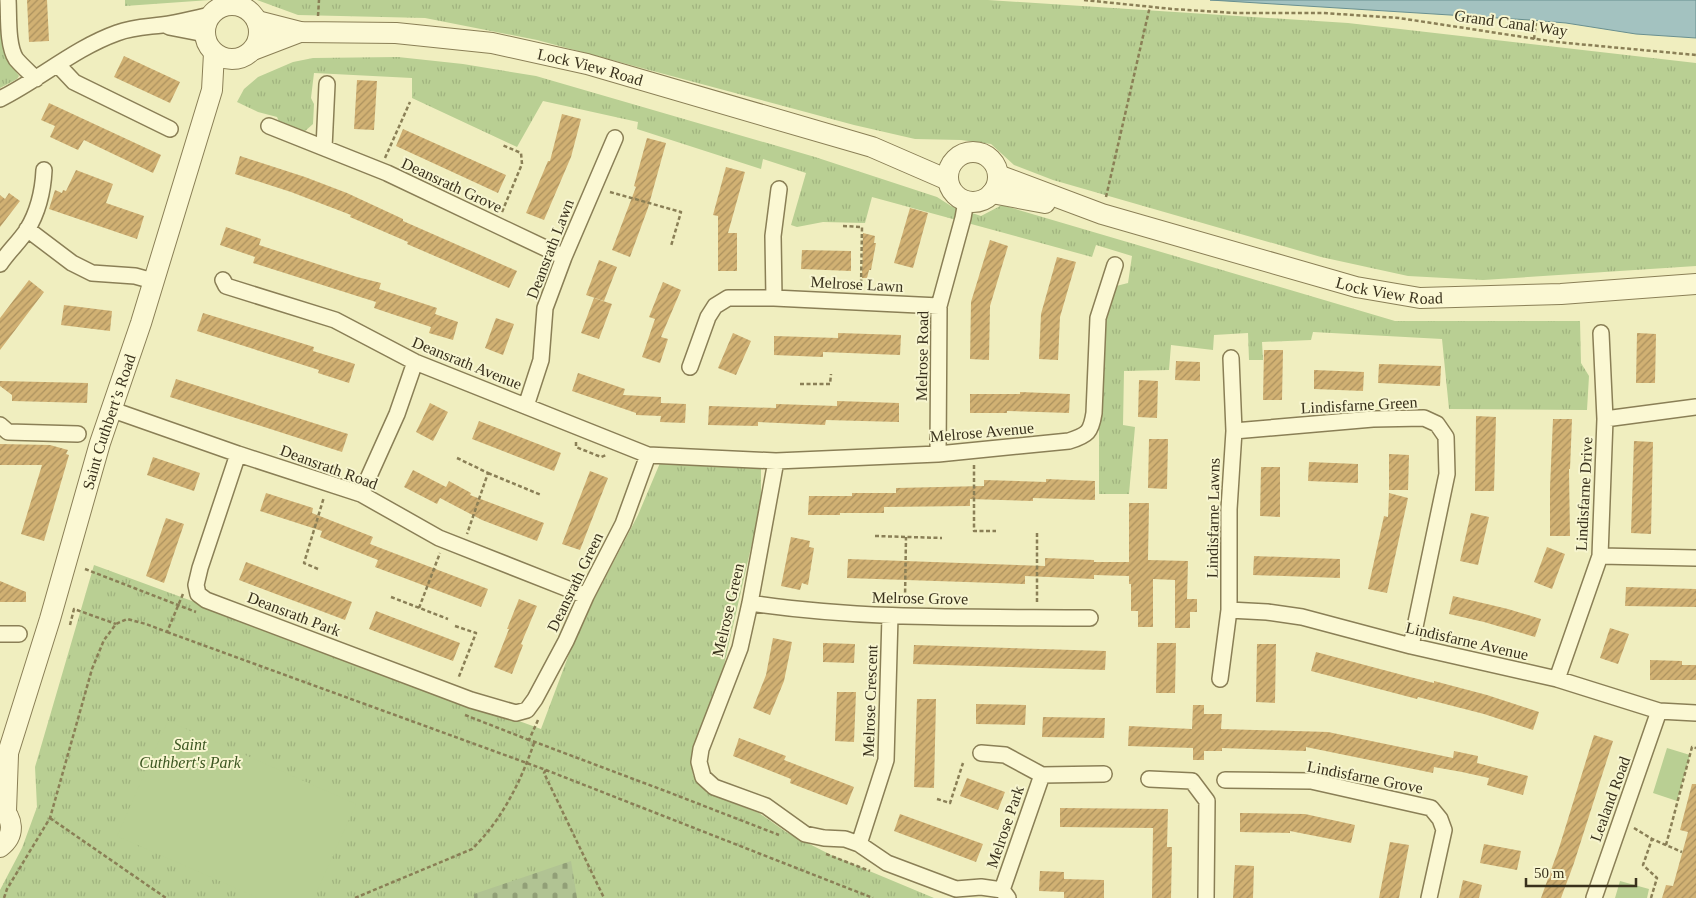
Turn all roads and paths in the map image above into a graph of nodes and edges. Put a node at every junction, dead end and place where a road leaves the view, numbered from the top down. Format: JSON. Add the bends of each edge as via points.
{"nodes":[{"id":1,"x":8,"y":0,"type":"edge"},
{"id":2,"x":319,"y":0,"type":"edge"},
{"id":3,"x":1084,"y":0,"type":"edge"},
{"id":4,"x":1150,"y":6,"type":"junction"},
{"id":5,"x":211,"y":15,"type":"junction"},
{"id":6,"x":318,"y":16,"type":"dead end"},
{"id":7,"x":257,"y":22,"type":"junction"},
{"id":8,"x":1536,"y":23,"type":"dead end"},
{"id":9,"x":162,"y":25,"type":"junction"},
{"id":10,"x":300,"y":32,"type":"junction"},
{"id":11,"x":205,"y":34,"type":"junction"},
{"id":12,"x":1534,"y":39,"type":"junction"},
{"id":13,"x":253,"y":50,"type":"junction"},
{"id":14,"x":214,"y":53,"type":"junction"},
{"id":15,"x":1696,"y":54,"type":"edge"},
{"id":16,"x":234,"y":60,"type":"junction"},
{"id":17,"x":58,"y":65,"type":"junction"},
{"id":18,"x":36,"y":79,"type":"junction"},
{"id":19,"x":327,"y":84,"type":"dead end"},
{"id":20,"x":212,"y":90,"type":"junction"},
{"id":21,"x":0,"y":99,"type":"edge"},
{"id":22,"x":410,"y":102,"type":"dead end"},
{"id":23,"x":269,"y":126,"type":"dead end"},
{"id":24,"x":170,"y":129,"type":"dead end"},
{"id":25,"x":615,"y":138,"type":"dead end"},
{"id":26,"x":502,"y":145,"type":"dead end"},
{"id":27,"x":324,"y":148,"type":"junction"},
{"id":28,"x":383,"y":162,"type":"dead end"},
{"id":29,"x":44,"y":170,"type":"dead end"},
{"id":30,"x":951,"y":170,"type":"junction"},
{"id":31,"x":995,"y":184,"type":"junction"},
{"id":32,"x":779,"y":190,"type":"dead end"},
{"id":33,"x":610,"y":192,"type":"dead end"},
{"id":34,"x":966,"y":201,"type":"junction"},
{"id":35,"x":1097,"y":212,"type":"junction"},
{"id":36,"x":500,"y":215,"type":"dead end"},
{"id":37,"x":843,"y":226,"type":"dead end"},
{"id":38,"x":27,"y":229,"type":"junction"},
{"id":39,"x":671,"y":246,"type":"dead end"},
{"id":40,"x":564,"y":256,"type":"junction"},
{"id":41,"x":0,"y":264,"type":"edge"},
{"id":42,"x":1115,"y":265,"type":"dead end"},
{"id":43,"x":223,"y":280,"type":"dead end"},
{"id":44,"x":153,"y":281,"type":"junction"},
{"id":45,"x":1696,"y":284,"type":"edge"},
{"id":46,"x":861,"y":290,"type":"dead end"},
{"id":47,"x":774,"y":298,"type":"junction"},
{"id":48,"x":938,"y":306,"type":"junction"},
{"id":49,"x":1601,"y":334,"type":"dead end"},
{"id":50,"x":1231,"y":358,"type":"dead end"},
{"id":51,"x":415,"y":362,"type":"junction"},
{"id":52,"x":690,"y":367,"type":"dead end"},
{"id":53,"x":831,"y":374,"type":"dead end"},
{"id":54,"x":800,"y":384,"type":"dead end"},
{"id":55,"x":526,"y":406,"type":"junction"},
{"id":56,"x":1696,"y":408,"type":"edge"},
{"id":57,"x":110,"y":409,"type":"junction"},
{"id":58,"x":1605,"y":419,"type":"junction"},
{"id":59,"x":0,"y":425,"type":"edge"},
{"id":60,"x":1234,"y":432,"type":"junction"},
{"id":61,"x":78,"y":434,"type":"dead end"},
{"id":62,"x":974,"y":451,"type":"junction"},
{"id":63,"x":238,"y":454,"type":"junction"},
{"id":64,"x":938,"y":454,"type":"junction"},
{"id":65,"x":648,"y":455,"type":"junction"},
{"id":66,"x":706,"y":457,"type":"joint"},
{"id":67,"x":457,"y":458,"type":"dead end"},
{"id":68,"x":776,"y":461,"type":"junction"},
{"id":69,"x":488,"y":472,"type":"junction"},
{"id":70,"x":326,"y":493,"type":"dead end"},
{"id":71,"x":361,"y":494,"type":"junction"},
{"id":72,"x":541,"y":495,"type":"dead end"},
{"id":73,"x":996,"y":532,"type":"dead end"},
{"id":74,"x":1037,"y":534,"type":"dead end"},
{"id":75,"x":467,"y":535,"type":"dead end"},
{"id":76,"x":874,"y":536,"type":"dead end"},
{"id":77,"x":906,"y":537,"type":"junction"},
{"id":78,"x":942,"y":538,"type":"dead end"},
{"id":79,"x":440,"y":552,"type":"dead end"},
{"id":80,"x":1600,"y":556,"type":"junction"},
{"id":81,"x":1696,"y":558,"type":"edge"},
{"id":82,"x":318,"y":569,"type":"dead end"},
{"id":83,"x":185,"y":587,"type":"dead end"},
{"id":84,"x":586,"y":596,"type":"junction"},
{"id":85,"x":391,"y":597,"type":"dead end"},
{"id":86,"x":905,"y":599,"type":"dead end"},
{"id":87,"x":1037,"y":602,"type":"dead end"},
{"id":88,"x":750,"y":603,"type":"junction"},
{"id":89,"x":419,"y":608,"type":"junction"},
{"id":90,"x":1229,"y":610,"type":"junction"},
{"id":91,"x":890,"y":616,"type":"junction"},
{"id":92,"x":1090,"y":618,"type":"dead end"},
{"id":93,"x":448,"y":619,"type":"dead end"},
{"id":94,"x":116,"y":624,"type":"junction"},
{"id":95,"x":70,"y":625,"type":"dead end"},
{"id":96,"x":455,"y":626,"type":"dead end"},
{"id":97,"x":167,"y":632,"type":"junction"},
{"id":98,"x":0,"y":634,"type":"edge"},
{"id":99,"x":19,"y":634,"type":"dead end"},
{"id":100,"x":1411,"y":646,"type":"junction"},
{"id":101,"x":458,"y":679,"type":"dead end"},
{"id":102,"x":1220,"y":679,"type":"dead end"},
{"id":103,"x":1556,"y":679,"type":"junction"},
{"id":104,"x":1659,"y":711,"type":"junction"},
{"id":105,"x":516,"y":713,"type":"joint"},
{"id":106,"x":1696,"y":713,"type":"edge"},
{"id":107,"x":539,"y":717,"type":"dead end"},
{"id":108,"x":535,"y":742,"type":"junction"},
{"id":109,"x":1696,"y":748,"type":"edge"},
{"id":110,"x":981,"y":753,"type":"dead end"},
{"id":111,"x":4,"y":762,"type":"edge"},
{"id":112,"x":699,"y":762,"type":"joint"},
{"id":113,"x":963,"y":763,"type":"dead end"},
{"id":114,"x":527,"y":764,"type":"junction"},
{"id":115,"x":546,"y":770,"type":"junction"},
{"id":116,"x":1104,"y":774,"type":"dead end"},
{"id":117,"x":1042,"y":775,"type":"junction"},
{"id":118,"x":1149,"y":779,"type":"dead end"},
{"id":119,"x":1225,"y":780,"type":"dead end"},
{"id":120,"x":937,"y":799,"type":"dead end"},
{"id":121,"x":3,"y":808,"type":"edge"},
{"id":122,"x":50,"y":818,"type":"junction"},
{"id":123,"x":1636,"y":829,"type":"dead end"},
{"id":124,"x":786,"y":838,"type":"dead end"},
{"id":125,"x":1652,"y":839,"type":"junction"},
{"id":126,"x":859,"y":844,"type":"junction"},
{"id":127,"x":1666,"y":845,"type":"junction"},
{"id":128,"x":0,"y":847,"type":"edge"},
{"id":129,"x":822,"y":852,"type":"dead end"},
{"id":130,"x":1682,"y":852,"type":"dead end"},
{"id":131,"x":876,"y":873,"type":"dead end"},
{"id":132,"x":1005,"y":894,"type":"edge"},
{"id":133,"x":4,"y":898,"type":"edge"},
{"id":134,"x":166,"y":898,"type":"edge"},
{"id":135,"x":355,"y":898,"type":"edge"},
{"id":136,"x":604,"y":898,"type":"edge"},
{"id":137,"x":873,"y":898,"type":"edge"},
{"id":138,"x":1206,"y":898,"type":"edge"},
{"id":139,"x":1429,"y":898,"type":"edge"},
{"id":140,"x":1594,"y":898,"type":"edge"},
{"id":141,"x":1651,"y":898,"type":"edge"}],
"edges":[{"from":1,"to":18,"type":"street","via":[[13,53]]},
{"from":2,"to":6,"type":"path"},
{"from":3,"to":4,"type":"path","name":"Grand Canal Way"},
{"from":4,"to":12,"type":"path","name":"Grand Canal Way","via":[[1236,13],[1322,13],[1399,18]]},
{"from":4,"to":35,"type":"path"},
{"from":5,"to":7,"type":"street","via":[[218,9],[236,5],[245,8]]},
{"from":5,"to":9,"type":"street"},
{"from":5,"to":11,"type":"street"},
{"from":7,"to":10,"type":"street","name":"Lock View Road"},
{"from":7,"to":13,"type":"street","via":[[259,37]]},
{"from":8,"to":12,"type":"path"},
{"from":9,"to":11,"type":"street"},
{"from":9,"to":17,"type":"street","via":[[139,26],[116,33],[80,50]]},
{"from":10,"to":13,"type":"street","name":"Lock View Road"},
{"from":10,"to":30,"type":"street","name":"Lock View Road","via":[[396,33],[492,43],[587,64]]},
{"from":11,"to":14,"type":"street","via":[[206,42]]},
{"from":12,"to":15,"type":"path","name":"Grand Canal Way"},
{"from":13,"to":16,"type":"street"},
{"from":14,"to":16,"type":"street"},
{"from":14,"to":20,"type":"street","name":"Saint Cuthbert’s Road"},
{"from":16,"to":20,"type":"street","name":"Saint Cuthbert’s Road"},
{"from":17,"to":18,"type":"street"},
{"from":17,"to":24,"type":"street","via":[[74,82]]},
{"from":18,"to":21,"type":"street"},
{"from":19,"to":27,"type":"street"},
{"from":20,"to":44,"type":"street","name":"Saint Cuthbert’s Road"},
{"from":22,"to":28,"type":"path"},
{"from":23,"to":27,"type":"street","name":"Deansrath Grove"},
{"from":25,"to":40,"type":"street","name":"Deansrath Lawn"},
{"from":26,"to":36,"type":"path","via":[[521,153],[522,164]]},
{"from":27,"to":40,"type":"street","name":"Deansrath Grove","via":[[387,173]]},
{"from":29,"to":38,"type":"street","via":[[39,203]]},
{"from":30,"to":31,"type":"street","via":[[960,156],[976,152],[991,160],[996,167]]},
{"from":30,"to":34,"type":"street","via":[[954,193]]},
{"from":31,"to":34,"type":"street","via":[[987,198]]},
{"from":31,"to":35,"type":"street","name":"Lock View Road"},
{"from":32,"to":47,"type":"street","via":[[773,236]]},
{"from":33,"to":39,"type":"path","via":[[681,212]]},
{"from":34,"to":48,"type":"street","name":"Melrose Road"},
{"from":35,"to":45,"type":"street","name":"Lock View Road","via":[[1356,287],[1420,298],[1561,294]]},
{"from":37,"to":46,"type":"path","via":[[862,227]]},
{"from":38,"to":41,"type":"street"},
{"from":38,"to":44,"type":"street","via":[[72,263],[92,273],[135,276]]},
{"from":40,"to":55,"type":"street","name":"Deansrath Lawn","via":[[545,308],[541,360]]},
{"from":42,"to":62,"type":"street","name":"Melrose Avenue","via":[[1098,318],[1092,428],[1083,436],[1069,441]]},
{"from":43,"to":51,"type":"street","name":"Deansrath Avenue","via":[[226,286],[335,320]]},
{"from":44,"to":57,"type":"street","name":"Saint Cuthbert’s Road"},
{"from":47,"to":48,"type":"street","name":"Melrose Lawn"},
{"from":47,"to":52,"type":"street","name":"Melrose Lawn","via":[[728,298],[715,306]]},
{"from":48,"to":64,"type":"street","name":"Melrose Road"},
{"from":49,"to":58,"type":"street","name":"Lindisfarne Drive"},
{"from":50,"to":60,"type":"street","name":"Lindisfarne Lawns"},
{"from":51,"to":55,"type":"street","name":"Deansrath Avenue"},
{"from":51,"to":71,"type":"street","via":[[397,414]]},
{"from":53,"to":54,"type":"path","via":[[830,384]]},
{"from":55,"to":65,"type":"street","name":"Deansrath Avenue"},
{"from":56,"to":58,"type":"street"},
{"from":57,"to":63,"type":"street","name":"Deansrath Road"},
{"from":57,"to":111,"type":"street","name":"Saint Cuthbert’s Road","via":[[50,619]]},
{"from":58,"to":80,"type":"street","name":"Lindisfarne Drive"},
{"from":59,"to":61,"type":"street","via":[[8,432]]},
{"from":60,"to":90,"type":"street","name":"Lindisfarne Lawns","via":[[1229,509]]},
{"from":60,"to":100,"type":"street","name":"Lindisfarne Green","via":[[1374,419],[1424,418],[1436,424],[1446,437],[1447,474]]},
{"from":62,"to":64,"type":"street","name":"Melrose Avenue"},
{"from":62,"to":73,"type":"path","via":[[974,531]]},
{"from":63,"to":71,"type":"street","name":"Deansrath Road"},
{"from":63,"to":105,"type":"street","name":"Deansrath Park","via":[[200,568],[196,584],[198,594],[206,600],[342,652],[471,700]]},
{"from":64,"to":68,"type":"street","name":"Melrose Avenue"},
{"from":65,"to":66,"type":"street","name":"Deansrath Avenue"},
{"from":65,"to":84,"type":"street","name":"Deansrath Green","via":[[624,524]]},
{"from":66,"to":68,"type":"street","name":"Melrose Avenue"},
{"from":67,"to":69,"type":"path"},
{"from":68,"to":88,"type":"street","name":"Melrose Green"},
{"from":69,"to":72,"type":"path"},
{"from":69,"to":75,"type":"path"},
{"from":70,"to":82,"type":"path","via":[[304,563]]},
{"from":71,"to":84,"type":"street","name":"Deansrath Road","via":[[439,538]]},
{"from":74,"to":87,"type":"path"},
{"from":76,"to":77,"type":"path"},
{"from":77,"to":78,"type":"path"},
{"from":77,"to":86,"type":"path"},
{"from":79,"to":89,"type":"path"},
{"from":80,"to":81,"type":"street"},
{"from":80,"to":103,"type":"street","name":"Lindisfarne Drive"},
{"from":83,"to":97,"type":"path"},
{"from":84,"to":105,"type":"street","name":"Deansrath Green","via":[[535,699],[527,710]]},
{"from":85,"to":89,"type":"path"},
{"from":88,"to":91,"type":"street","name":"Melrose Grove","via":[[797,610]]},
{"from":88,"to":112,"type":"street","name":"Melrose Green","via":[[740,648],[701,749]]},
{"from":89,"to":93,"type":"path"},
{"from":90,"to":100,"type":"street","name":"Lindisfarne Avenue","via":[[1302,617]]},
{"from":90,"to":102,"type":"street","name":"Lindisfarne Lawns"},
{"from":91,"to":92,"type":"street","name":"Melrose Grove"},
{"from":91,"to":126,"type":"street","name":"Melrose Crescent","via":[[886,760]]},
{"from":94,"to":95,"type":"path","via":[[74,609]]},
{"from":94,"to":97,"type":"path","via":[[127,619]]},
{"from":94,"to":122,"type":"path","via":[[104,640],[92,669]]},
{"from":96,"to":101,"type":"path","via":[[476,633]]},
{"from":97,"to":114,"type":"path"},
{"from":98,"to":99,"type":"street"},
{"from":100,"to":103,"type":"street","name":"Lindisfarne Avenue"},
{"from":103,"to":104,"type":"street","name":"Lindisfarne Avenue"},
{"from":104,"to":106,"type":"street","name":"Lindisfarne Avenue"},
{"from":104,"to":140,"type":"street","name":"Lealand Road"},
{"from":107,"to":108,"type":"path","via":[[529,740]]},
{"from":108,"to":114,"type":"path"},
{"from":108,"to":124,"type":"path"},
{"from":109,"to":127,"type":"path","via":[[1692,747]]},
{"from":110,"to":117,"type":"street","name":"Melrose Park","via":[[1005,755]]},
{"from":111,"to":121,"type":"street","name":"Saint Cuthbert’s Road"},
{"from":112,"to":126,"type":"street","name":"Melrose Park","via":[[703,777],[714,788],[766,806],[805,834]]},
{"from":113,"to":120,"type":"path","via":[[950,803]]},
{"from":114,"to":115,"type":"path"},
{"from":114,"to":135,"type":"path","via":[[498,819],[472,849]]},
{"from":115,"to":136,"type":"path","via":[[544,773]]},
{"from":115,"to":137,"type":"path"},
{"from":116,"to":117,"type":"street","name":"Melrose Park"},
{"from":117,"to":132,"type":"street","name":"Melrose Park"},
{"from":118,"to":138,"type":"street","via":[[1192,781],[1207,801]]},
{"from":119,"to":139,"type":"street","name":"Lindisfarne Grove","via":[[1311,781],[1431,808],[1444,830]]},
{"from":121,"to":128,"type":"street","name":"Saint Cuthbert’s Road","via":[[10,817],[11,832]]},
{"from":122,"to":133,"type":"path"},
{"from":122,"to":134,"type":"path"},
{"from":123,"to":125,"type":"path"},
{"from":125,"to":127,"type":"path"},
{"from":125,"to":141,"type":"path","via":[[1643,865],[1657,878]]},
{"from":126,"to":132,"type":"street","name":"Melrose Park","via":[[888,863],[956,889],[981,887]]},
{"from":127,"to":130,"type":"path"},
{"from":129,"to":131,"type":"path"}]}
